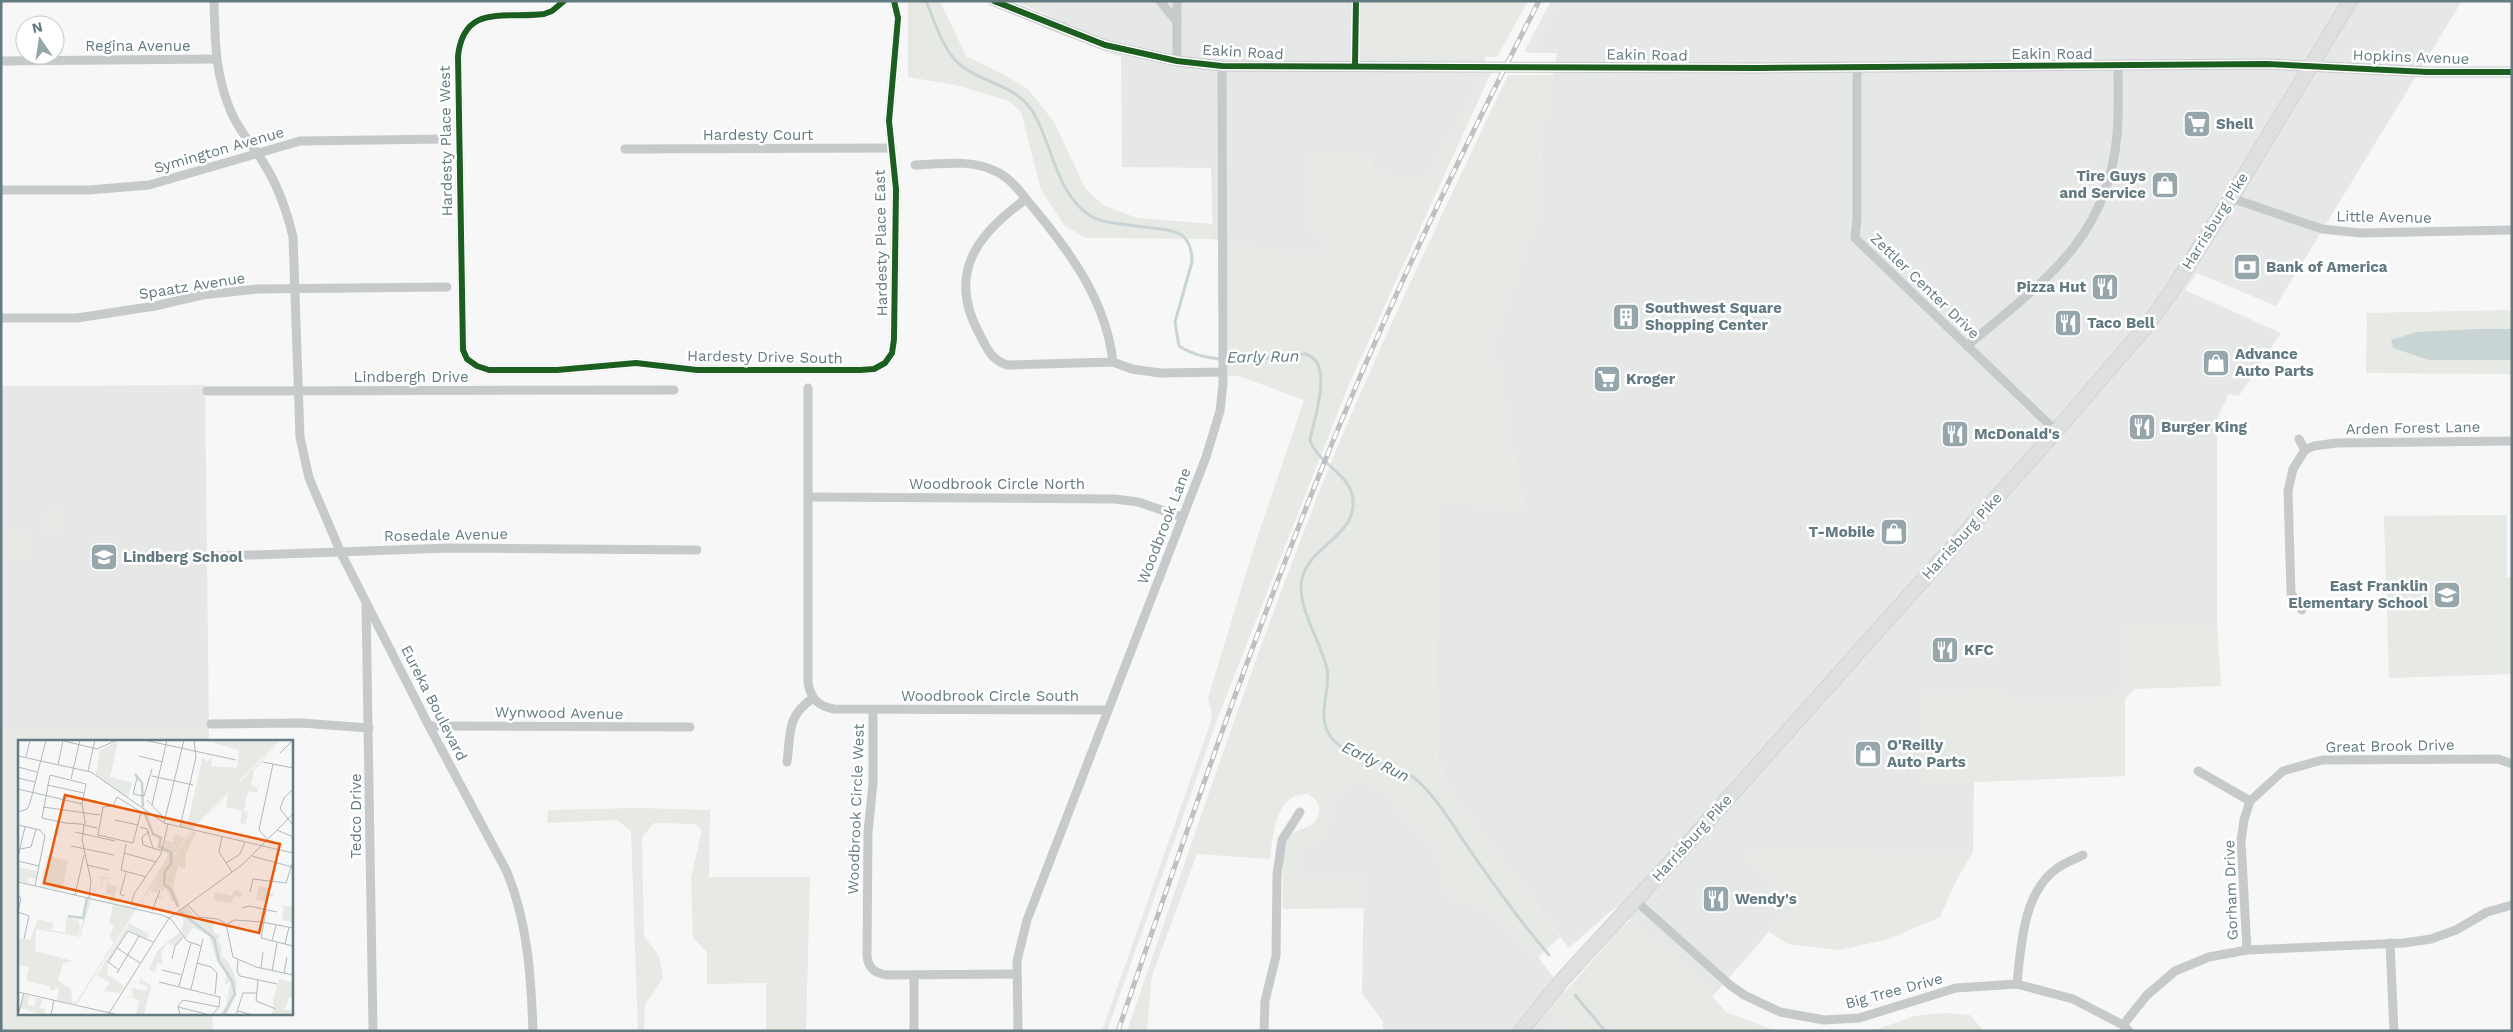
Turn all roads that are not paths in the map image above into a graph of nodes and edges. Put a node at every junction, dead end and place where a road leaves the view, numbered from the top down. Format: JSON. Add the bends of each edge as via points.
{"nodes":[{"id":1,"x":214,"y":1,"type":"edge"},
{"id":2,"x":564,"y":1,"type":"edge"},
{"id":3,"x":894,"y":1,"type":"edge"},
{"id":4,"x":994,"y":1,"type":"edge"},
{"id":5,"x":1160,"y":1,"type":"edge"},
{"id":6,"x":1177,"y":1,"type":"edge"},
{"id":7,"x":1356,"y":1,"type":"edge"},
{"id":8,"x":2350,"y":1,"type":"edge"},
{"id":9,"x":1177,"y":22,"type":"junction"},
{"id":10,"x":1,"y":60,"type":"edge"},
{"id":11,"x":216,"y":60,"type":"junction"},
{"id":12,"x":1177,"y":60,"type":"junction"},
{"id":13,"x":1222,"y":66,"type":"junction"},
{"id":14,"x":1355,"y":66,"type":"junction"},
{"id":15,"x":2118,"y":66,"type":"junction"},
{"id":16,"x":2310,"y":66,"type":"junction"},
{"id":17,"x":1857,"y":67,"type":"junction"},
{"id":18,"x":2512,"y":72,"type":"edge"},
{"id":19,"x":445,"y":140,"type":"dead end"},
{"id":20,"x":892,"y":148,"type":"junction"},
{"id":21,"x":625,"y":149,"type":"dead end"},
{"id":22,"x":256,"y":153,"type":"junction"},
{"id":23,"x":915,"y":165,"type":"dead end"},
{"id":24,"x":1,"y":190,"type":"edge"},
{"id":25,"x":2231,"y":198,"type":"junction"},
{"id":26,"x":1026,"y":200,"type":"junction"},
{"id":27,"x":2512,"y":230,"type":"edge"},
{"id":28,"x":447,"y":287,"type":"dead end"},
{"id":29,"x":296,"y":289,"type":"junction"},
{"id":30,"x":1,"y":318,"type":"edge"},
{"id":31,"x":1967,"y":346,"type":"junction"},
{"id":32,"x":467,"y":359,"type":"joint"},
{"id":33,"x":1113,"y":362,"type":"junction"},
{"id":34,"x":885,"y":363,"type":"joint"},
{"id":35,"x":1222,"y":367,"type":"junction"},
{"id":36,"x":808,"y":388,"type":"dead end"},
{"id":37,"x":298,"y":390,"type":"junction"},
{"id":38,"x":674,"y":390,"type":"dead end"},
{"id":39,"x":207,"y":391,"type":"dead end"},
{"id":40,"x":2056,"y":431,"type":"junction"},
{"id":41,"x":2299,"y":439,"type":"dead end"},
{"id":42,"x":2512,"y":441,"type":"edge"},
{"id":43,"x":2305,"y":450,"type":"junction"},
{"id":44,"x":809,"y":497,"type":"junction"},
{"id":45,"x":1182,"y":517,"type":"junction"},
{"id":46,"x":697,"y":550,"type":"dead end"},
{"id":47,"x":341,"y":553,"type":"junction"},
{"id":48,"x":195,"y":557,"type":"dead end"},
{"id":49,"x":366,"y":601,"type":"junction"},
{"id":50,"x":2302,"y":610,"type":"dead end"},
{"id":51,"x":813,"y":698,"type":"junction"},
{"id":52,"x":873,"y":710,"type":"junction"},
{"id":53,"x":1108,"y":710,"type":"junction"},
{"id":54,"x":211,"y":724,"type":"dead end"},
{"id":55,"x":429,"y":726,"type":"junction"},
{"id":56,"x":690,"y":727,"type":"dead end"},
{"id":57,"x":369,"y":728,"type":"junction"},
{"id":58,"x":787,"y":762,"type":"dead end"},
{"id":59,"x":2512,"y":764,"type":"edge"},
{"id":60,"x":2198,"y":771,"type":"dead end"},
{"id":61,"x":2250,"y":801,"type":"junction"},
{"id":62,"x":1300,"y":812,"type":"dead end"},
{"id":63,"x":2083,"y":855,"type":"dead end"},
{"id":64,"x":1636,"y":901,"type":"junction"},
{"id":65,"x":2512,"y":905,"type":"edge"},
{"id":66,"x":2390,"y":943,"type":"junction"},
{"id":67,"x":2247,"y":950,"type":"junction"},
{"id":68,"x":1017,"y":974,"type":"junction"},
{"id":69,"x":914,"y":975,"type":"junction"},
{"id":70,"x":2017,"y":984,"type":"junction"},
{"id":71,"x":2126,"y":1028,"type":"edge"},
{"id":72,"x":373,"y":1031,"type":"edge"},
{"id":73,"x":533,"y":1031,"type":"edge"},
{"id":74,"x":914,"y":1031,"type":"edge"},
{"id":75,"x":1018,"y":1031,"type":"edge"},
{"id":76,"x":1264,"y":1031,"type":"edge"},
{"id":77,"x":1521,"y":1031,"type":"edge"},
{"id":78,"x":2394,"y":1031,"type":"edge"}],
"edges":[{"from":1,"to":11,"type":"street","name":"Eureka Boulevard"},
{"from":2,"to":32,"type":"street","name":"Hardesty Place West","via":[[544,14],[487,16],[469,26],[460,40],[462,340]]},
{"from":3,"to":20,"type":"street","name":"Hardesty Place East","via":[[898,18],[889,121]]},
{"from":4,"to":12,"type":"street","name":"Eakin Road","via":[[1081,37],[1140,54]]},
{"from":5,"to":9,"type":"street"},
{"from":6,"to":9,"type":"street"},
{"from":7,"to":14,"type":"street"},
{"from":8,"to":16,"type":"main road","name":"Harrisburg Pike"},
{"from":9,"to":12,"type":"street"},
{"from":10,"to":11,"type":"street","name":"Regina Avenue"},
{"from":11,"to":22,"type":"street","name":"Eureka Boulevard","via":[[232,116]]},
{"from":12,"to":13,"type":"street","name":"Eakin Road"},
{"from":13,"to":14,"type":"street","name":"Eakin Road"},
{"from":13,"to":35,"type":"street","name":"Woodbrook Lane"},
{"from":14,"to":17,"type":"street","name":"Eakin Road"},
{"from":15,"to":16,"type":"street","name":"Eakin Road"},
{"from":15,"to":17,"type":"street","name":"Eakin Road"},
{"from":15,"to":31,"type":"street","via":[[2117,136],[2107,186],[2096,214],[2057,268]]},
{"from":16,"to":18,"type":"street","name":"Hopkins Avenue","via":[[2427,72]]},
{"from":16,"to":25,"type":"main road","name":"Harrisburg Pike"},
{"from":17,"to":31,"type":"street","name":"Zettler Center Drive","via":[[1855,238]]},
{"from":19,"to":22,"type":"street","name":"Symington Avenue","via":[[307,141]]},
{"from":20,"to":21,"type":"street","name":"Hardesty Court"},
{"from":20,"to":34,"type":"street","name":"Hardesty Place East","via":[[896,204],[894,339],[892,353]]},
{"from":22,"to":24,"type":"street","name":"Symington Avenue","via":[[149,185],[89,190]]},
{"from":22,"to":29,"type":"street","name":"Eureka Boulevard","via":[[264,163],[288,216],[293,237]]},
{"from":23,"to":26,"type":"street","via":[[983,166],[1005,176]]},
{"from":25,"to":27,"type":"street","name":"Little Avenue","via":[[2322,229],[2361,233]]},
{"from":25,"to":40,"type":"main road","name":"Harrisburg Pike","via":[[2153,317]]},
{"from":26,"to":33,"type":"street","via":[[1085,277],[1100,306]]},
{"from":26,"to":33,"type":"street","via":[[985,233],[972,256],[966,281],[967,303],[992,358],[1007,366]]},
{"from":28,"to":29,"type":"street","name":"Spaatz Avenue"},
{"from":29,"to":30,"type":"street","name":"Spaatz Avenue","via":[[202,295],[77,318]]},
{"from":29,"to":37,"type":"street","name":"Eureka Boulevard"},
{"from":31,"to":40,"type":"street","name":"Zettler Center Drive"},
{"from":32,"to":34,"type":"street","name":"Hardesty Drive South","via":[[477,366],[498,370],[557,370],[636,363],[697,370],[860,370],[874,369]]},
{"from":33,"to":35,"type":"street","via":[[1132,369],[1160,372]]},
{"from":35,"to":45,"type":"street","name":"Woodbrook Lane","via":[[1220,411],[1214,434]]},
{"from":36,"to":44,"type":"street"},
{"from":37,"to":38,"type":"street","name":"Lindbergh Drive"},
{"from":37,"to":39,"type":"street","name":"Lindbergh Drive"},
{"from":37,"to":47,"type":"street","name":"Eureka Boulevard","via":[[303,458],[322,513]]},
{"from":40,"to":64,"type":"main road","name":"Harrisburg Pike"},
{"from":41,"to":43,"type":"street"},
{"from":42,"to":43,"type":"street","name":"Arden Forest Lane","via":[[2336,443]]},
{"from":43,"to":50,"type":"street","via":[[2294,469],[2288,491],[2291,593]]},
{"from":44,"to":45,"type":"street","name":"Woodbrook Circle North","via":[[1115,499],[1138,502]]},
{"from":44,"to":51,"type":"street","via":[[808,683]]},
{"from":45,"to":53,"type":"street","name":"Woodbrook Lane"},
{"from":46,"to":47,"type":"street","name":"Rosedale Avenue","via":[[508,548]]},
{"from":47,"to":48,"type":"street","name":"Rosedale Avenue"},
{"from":47,"to":49,"type":"street","name":"Eureka Boulevard"},
{"from":49,"to":55,"type":"street","name":"Eureka Boulevard"},
{"from":49,"to":57,"type":"street","name":"Tedco Drive"},
{"from":51,"to":52,"type":"street","name":"Woodbrook Circle West","via":[[822,706],[834,709]]},
{"from":51,"to":58,"type":"street","via":[[798,708],[794,716]]},
{"from":52,"to":53,"type":"street","name":"Woodbrook Circle South"},
{"from":52,"to":69,"type":"street","name":"Woodbrook Circle West","via":[[873,783],[868,832],[868,963],[879,974]]},
{"from":53,"to":68,"type":"street","name":"Woodbrook Lane","via":[[1020,940]]},
{"from":54,"to":57,"type":"street","via":[[301,723]]},
{"from":55,"to":56,"type":"street","name":"Wynwood Avenue"},
{"from":55,"to":73,"type":"street","name":"Eureka Boulevard","via":[[496,848],[517,896],[528,944]]},
{"from":57,"to":72,"type":"street","name":"Tedco Drive"},
{"from":59,"to":61,"type":"street","name":"Great Brook Drive","via":[[2498,759],[2322,760],[2283,771]]},
{"from":60,"to":61,"type":"street"},
{"from":61,"to":67,"type":"street","name":"Gorham Drive","via":[[2241,841]]},
{"from":62,"to":76,"type":"street","via":[[1282,840],[1277,875],[1276,956],[1265,1001]]},
{"from":63,"to":70,"type":"street","via":[[2058,867],[2047,878],[2028,909]]},
{"from":64,"to":70,"type":"street","name":"Big Tree Drive","via":[[1730,985],[1763,1005],[1800,1017],[1824,1020],[1860,1018],[1956,988]]},
{"from":64,"to":77,"type":"main road","name":"Harrisburg Pike","via":[[1562,980]]},
{"from":65,"to":66,"type":"street","via":[[2487,912],[2456,930],[2431,939]]},
{"from":66,"to":67,"type":"street"},
{"from":66,"to":78,"type":"street"},
{"from":67,"to":71,"type":"street","via":[[2209,957],[2176,971],[2147,995]]},
{"from":68,"to":69,"type":"street"},
{"from":68,"to":75,"type":"street","name":"Woodbrook Lane"},
{"from":69,"to":74,"type":"street"},
{"from":70,"to":71,"type":"street","name":"Big Tree Drive","via":[[2074,999]]}]}
